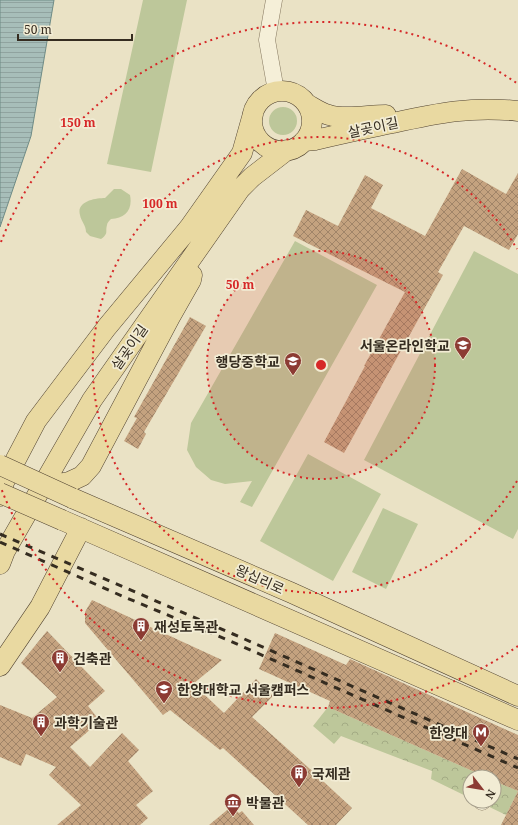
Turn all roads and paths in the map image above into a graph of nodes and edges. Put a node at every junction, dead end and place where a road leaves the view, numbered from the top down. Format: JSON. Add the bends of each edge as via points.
{"nodes":[{"id":1,"x":274,"y":0,"type":"edge"},
{"id":2,"x":276,"y":91,"type":"junction"},
{"id":3,"x":307,"y":104,"type":"junction"},
{"id":4,"x":518,"y":111,"type":"edge"},
{"id":5,"x":442,"y":112,"type":"junction"},
{"id":6,"x":252,"y":114,"type":"junction"},
{"id":7,"x":304,"y":141,"type":"junction"},
{"id":8,"x":286,"y":150,"type":"junction"},
{"id":9,"x":189,"y":228,"type":"junction"},
{"id":10,"x":199,"y":248,"type":"junction"},
{"id":11,"x":0,"y":465,"type":"edge"},
{"id":12,"x":47,"y":486,"type":"junction"},
{"id":13,"x":0,"y":494,"type":"edge"},
{"id":14,"x":81,"y":528,"type":"junction"},
{"id":15,"x":0,"y":564,"type":"edge"},
{"id":16,"x":0,"y":666,"type":"edge"},
{"id":17,"x":518,"y":696,"type":"edge"},
{"id":18,"x":518,"y":720,"type":"edge"}],
"edges":[{"from":1,"to":2,"type":"street","via":[[267,40]]},
{"from":2,"to":3,"type":"main road","via":[[293,93]]},
{"from":2,"to":6,"type":"main road","via":[[261,99]]},
{"from":3,"to":5,"type":"main road","name":"살곶이길","via":[[322,113],[340,117]]},
{"from":3,"to":7,"type":"main road","via":[[312,123]]},
{"from":4,"to":5,"type":"main road","name":"살곶이길","via":[[470,109]]},
{"from":5,"to":7,"type":"main road","name":"살곶이길"},
{"from":6,"to":8,"type":"main road","via":[[252,124],[260,141],[268,147]]},
{"from":6,"to":9,"type":"main road","name":"살곶이길","via":[[242,153]]},
{"from":7,"to":8,"type":"main road"},
{"from":8,"to":10,"type":"main road","name":"살곶이길","via":[[240,189]]},
{"from":9,"to":10,"type":"main road"},
{"from":9,"to":13,"type":"main road","name":"살곶이길","via":[[107,327],[36,421]]},
{"from":10,"to":12,"type":"main road","via":[[191,280],[91,466],[82,476],[69,482]]},
{"from":10,"to":15,"type":"main road","name":"살곶이길","via":[[92,400]]},
{"from":11,"to":12,"type":"main road","name":"왕십리로","bridge":true},
{"from":12,"to":17,"type":"main road","name":"왕십리로","bridge":true},
{"from":13,"to":14,"type":"main road","name":"왕십리로","bridge":true},
{"from":14,"to":16,"type":"main road","via":[[40,607]]},
{"from":14,"to":18,"type":"main road","name":"왕십리로"}]}
